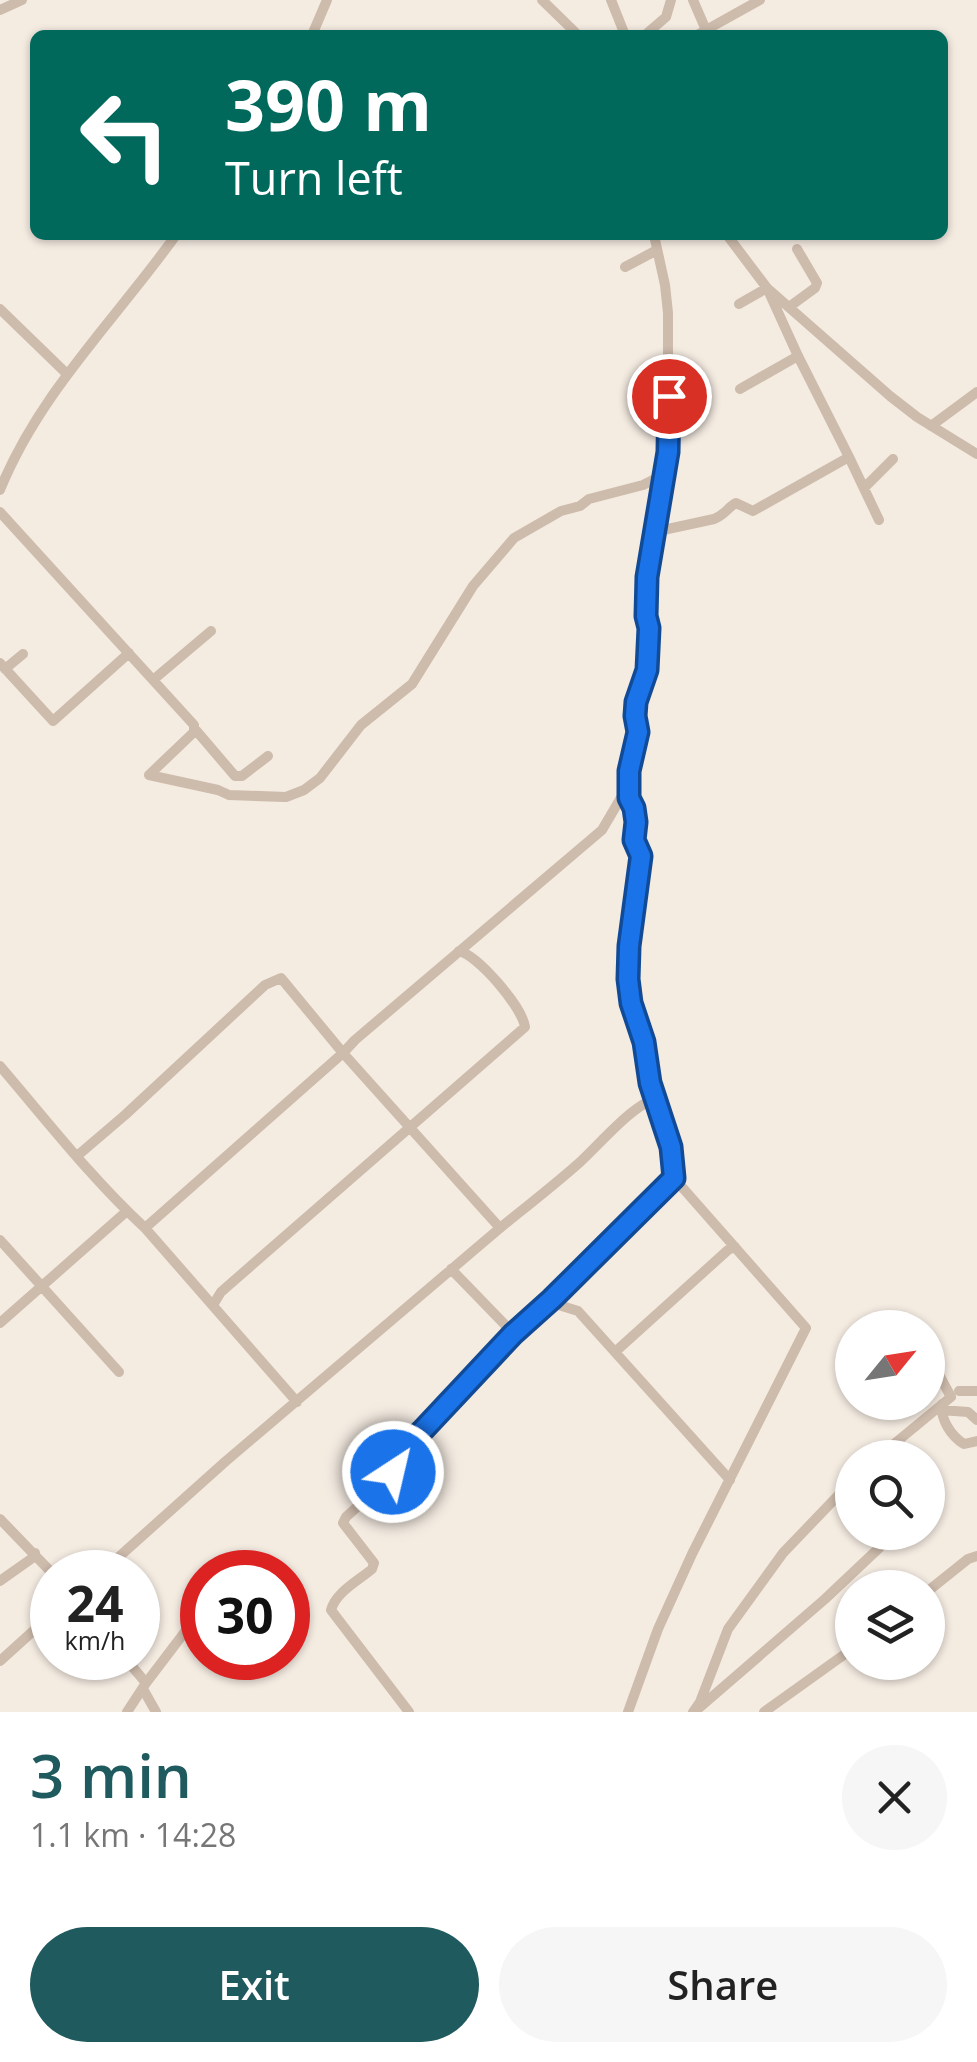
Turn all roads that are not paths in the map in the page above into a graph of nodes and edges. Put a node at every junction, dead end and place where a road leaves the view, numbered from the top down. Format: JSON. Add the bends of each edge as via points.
{"nodes":[{"id":1,"x":21,"y":0,"type":"edge"},
{"id":2,"x":327,"y":0,"type":"edge"},
{"id":3,"x":542,"y":0,"type":"edge"},
{"id":4,"x":611,"y":0,"type":"edge"},
{"id":5,"x":671,"y":0,"type":"edge"},
{"id":6,"x":693,"y":0,"type":"edge"},
{"id":7,"x":760,"y":0,"type":"edge"},
{"id":8,"x":0,"y":10,"type":"edge"},
{"id":9,"x":314,"y":30,"type":"edge"},
{"id":10,"x":573,"y":30,"type":"edge"},
{"id":11,"x":623,"y":30,"type":"edge"},
{"id":12,"x":651,"y":30,"type":"edge"},
{"id":13,"x":701,"y":30,"type":"edge"},
{"id":14,"x":707,"y":30,"type":"edge"},
{"id":15,"x":172,"y":240,"type":"edge"},
{"id":16,"x":655,"y":240,"type":"edge"},
{"id":17,"x":731,"y":240,"type":"edge"},
{"id":18,"x":797,"y":249,"type":"dead end"},
{"id":19,"x":658,"y":250,"type":"junction"},
{"id":20,"x":625,"y":267,"type":"dead end"},
{"id":21,"x":767,"y":288,"type":"junction"},
{"id":22,"x":738,"y":304,"type":"dead end"},
{"id":23,"x":789,"y":307,"type":"junction"},
{"id":24,"x":0,"y":309,"type":"edge"},
{"id":25,"x":798,"y":356,"type":"junction"},
{"id":26,"x":67,"y":374,"type":"junction"},
{"id":27,"x":740,"y":388,"type":"dead end"},
{"id":28,"x":977,"y":392,"type":"edge"},
{"id":29,"x":931,"y":426,"type":"junction"},
{"id":30,"x":977,"y":454,"type":"edge"},
{"id":31,"x":848,"y":456,"type":"junction"},
{"id":32,"x":893,"y":459,"type":"dead end"},
{"id":33,"x":663,"y":475,"type":"junction"},
{"id":34,"x":864,"y":487,"type":"junction"},
{"id":35,"x":0,"y":490,"type":"edge"},
{"id":36,"x":0,"y":512,"type":"edge"},
{"id":37,"x":879,"y":520,"type":"dead end"},
{"id":38,"x":654,"y":532,"type":"junction"},
{"id":39,"x":212,"y":630,"type":"dead end"},
{"id":40,"x":129,"y":653,"type":"junction"},
{"id":41,"x":23,"y":654,"type":"dead end"},
{"id":42,"x":3,"y":666,"type":"edge"},
{"id":43,"x":153,"y":680,"type":"junction"},
{"id":44,"x":194,"y":728,"type":"junction"},
{"id":45,"x":268,"y":756,"type":"dead end"},
{"id":46,"x":629,"y":784,"type":"junction"},
{"id":47,"x":459,"y":951,"type":"junction"},
{"id":48,"x":344,"y":1053,"type":"junction"},
{"id":49,"x":3,"y":1074,"type":"edge"},
{"id":50,"x":656,"y":1099,"type":"junction"},
{"id":51,"x":410,"y":1129,"type":"junction"},
{"id":52,"x":77,"y":1156,"type":"junction"},
{"id":53,"x":674,"y":1178,"type":"junction"},
{"id":54,"x":127,"y":1211,"type":"junction"},
{"id":55,"x":145,"y":1228,"type":"junction"},
{"id":56,"x":500,"y":1228,"type":"junction"},
{"id":57,"x":0,"y":1240,"type":"edge"},
{"id":58,"x":735,"y":1247,"type":"junction"},
{"id":59,"x":452,"y":1269,"type":"junction"},
{"id":60,"x":43,"y":1287,"type":"junction"},
{"id":61,"x":549,"y":1302,"type":"junction"},
{"id":62,"x":213,"y":1305,"type":"junction"},
{"id":63,"x":0,"y":1323,"type":"edge"},
{"id":64,"x":513,"y":1334,"type":"junction"},
{"id":65,"x":615,"y":1352,"type":"junction"},
{"id":66,"x":118,"y":1372,"type":"dead end"},
{"id":67,"x":959,"y":1391,"type":"dead end"},
{"id":68,"x":977,"y":1392,"type":"edge"},
{"id":69,"x":297,"y":1402,"type":"junction"},
{"id":70,"x":945,"y":1408,"type":"edge"},
{"id":71,"x":925,"y":1420,"type":"edge"},
{"id":72,"x":944,"y":1420,"type":"edge"},
{"id":73,"x":977,"y":1420,"type":"edge"},
{"id":74,"x":900,"y":1440,"type":"edge"},
{"id":75,"x":977,"y":1441,"type":"edge"},
{"id":76,"x":730,"y":1480,"type":"junction"},
{"id":77,"x":835,"y":1499,"type":"edge"},
{"id":78,"x":0,"y":1519,"type":"edge"},
{"id":79,"x":31,"y":1550,"type":"edge"},
{"id":80,"x":127,"y":1550,"type":"edge"},
{"id":81,"x":877,"y":1550,"type":"edge"},
{"id":82,"x":977,"y":1556,"type":"edge"},
{"id":83,"x":30,"y":1559,"type":"edge"},
{"id":84,"x":945,"y":1578,"type":"edge"},
{"id":85,"x":0,"y":1581,"type":"edge"},
{"id":86,"x":30,"y":1634,"type":"edge"},
{"id":87,"x":180,"y":1638,"type":"edge"},
{"id":88,"x":0,"y":1661,"type":"edge"},
{"id":89,"x":835,"y":1662,"type":"edge"},
{"id":90,"x":140,"y":1680,"type":"edge"},
{"id":91,"x":144,"y":1686,"type":"junction"},
{"id":92,"x":127,"y":1712,"type":"edge"},
{"id":93,"x":156,"y":1712,"type":"edge"},
{"id":94,"x":408,"y":1712,"type":"edge"},
{"id":95,"x":628,"y":1712,"type":"edge"},
{"id":96,"x":694,"y":1712,"type":"edge"},
{"id":97,"x":764,"y":1712,"type":"edge"}],
"edges":[{"from":1,"to":8,"type":"street"},
{"from":2,"to":9,"type":"street"},
{"from":3,"to":10,"type":"street"},
{"from":4,"to":11,"type":"street"},
{"from":5,"to":12,"type":"street","via":[[666,17]]},
{"from":6,"to":13,"type":"street"},
{"from":7,"to":14,"type":"street"},
{"from":15,"to":26,"type":"street"},
{"from":16,"to":19,"type":"street"},
{"from":17,"to":21,"type":"street"},
{"from":18,"to":23,"type":"street","via":[[817,282]]},
{"from":19,"to":20,"type":"street"},
{"from":19,"to":33,"type":"street","via":[[668,313]]},
{"from":21,"to":22,"type":"street"},
{"from":21,"to":23,"type":"street"},
{"from":21,"to":25,"type":"street"},
{"from":23,"to":29,"type":"street"},
{"from":24,"to":26,"type":"street"},
{"from":25,"to":27,"type":"street"},
{"from":25,"to":31,"type":"street"},
{"from":26,"to":35,"type":"street"},
{"from":28,"to":29,"type":"street"},
{"from":29,"to":30,"type":"street"},
{"from":31,"to":34,"type":"street"},
{"from":31,"to":38,"type":"street","via":[[753,511],[736,502],[714,520]]},
{"from":32,"to":34,"type":"street"},
{"from":33,"to":38,"type":"street"},
{"from":33,"to":44,"type":"street","via":[[560,511],[514,538],[474,586],[412,684],[361,724],[304,790],[286,797],[229,795],[149,775]]},
{"from":34,"to":37,"type":"street"},
{"from":36,"to":40,"type":"street"},
{"from":38,"to":46,"type":"street","via":[[647,670],[635,708]]},
{"from":39,"to":43,"type":"street"},
{"from":40,"to":42,"type":"street","via":[[53,722]]},
{"from":40,"to":43,"type":"street"},
{"from":41,"to":42,"type":"street"},
{"from":43,"to":44,"type":"street"},
{"from":44,"to":45,"type":"street","via":[[235,776]]},
{"from":46,"to":47,"type":"street","via":[[602,830]]},
{"from":46,"to":50,"type":"street","via":[[641,856],[628,979]]},
{"from":47,"to":48,"type":"street"},
{"from":47,"to":51,"type":"street","via":[[488,973],[524,1027]]},
{"from":48,"to":51,"type":"street"},
{"from":48,"to":52,"type":"street","via":[[280,978],[273,980]]},
{"from":48,"to":55,"type":"street"},
{"from":49,"to":52,"type":"street"},
{"from":50,"to":53,"type":"street"},
{"from":50,"to":56,"type":"street"},
{"from":51,"to":56,"type":"street"},
{"from":51,"to":62,"type":"street"},
{"from":52,"to":54,"type":"street"},
{"from":53,"to":58,"type":"street"},
{"from":53,"to":61,"type":"street"},
{"from":54,"to":55,"type":"street"},
{"from":54,"to":60,"type":"street"},
{"from":55,"to":62,"type":"street"},
{"from":56,"to":59,"type":"street"},
{"from":57,"to":60,"type":"street"},
{"from":58,"to":65,"type":"street"},
{"from":58,"to":76,"type":"street","via":[[806,1328]]},
{"from":59,"to":64,"type":"street"},
{"from":59,"to":69,"type":"street"},
{"from":60,"to":63,"type":"street"},
{"from":60,"to":66,"type":"street"},
{"from":61,"to":64,"type":"street"},
{"from":61,"to":65,"type":"street","via":[[578,1311]]},
{"from":62,"to":69,"type":"street"},
{"from":64,"to":94,"type":"street","via":[[396,1456],[390,1476],[344,1523],[374,1563],[331,1610]]},
{"from":65,"to":76,"type":"street"},
{"from":67,"to":68,"type":"street"},
{"from":69,"to":80,"type":"street"},
{"from":70,"to":73,"type":"street"},
{"from":71,"to":74,"type":"street"},
{"from":72,"to":75,"type":"street","via":[[956,1439]]},
{"from":76,"to":95,"type":"street","via":[[658,1629]]},
{"from":77,"to":96,"type":"street","via":[[783,1553],[728,1628]]},
{"from":78,"to":79,"type":"street"},
{"from":81,"to":96,"type":"street"},
{"from":82,"to":84,"type":"street"},
{"from":83,"to":85,"type":"street"},
{"from":86,"to":88,"type":"street"},
{"from":87,"to":91,"type":"street"},
{"from":89,"to":97,"type":"street"},
{"from":90,"to":91,"type":"street"},
{"from":91,"to":92,"type":"street"},
{"from":91,"to":93,"type":"street"}]}
